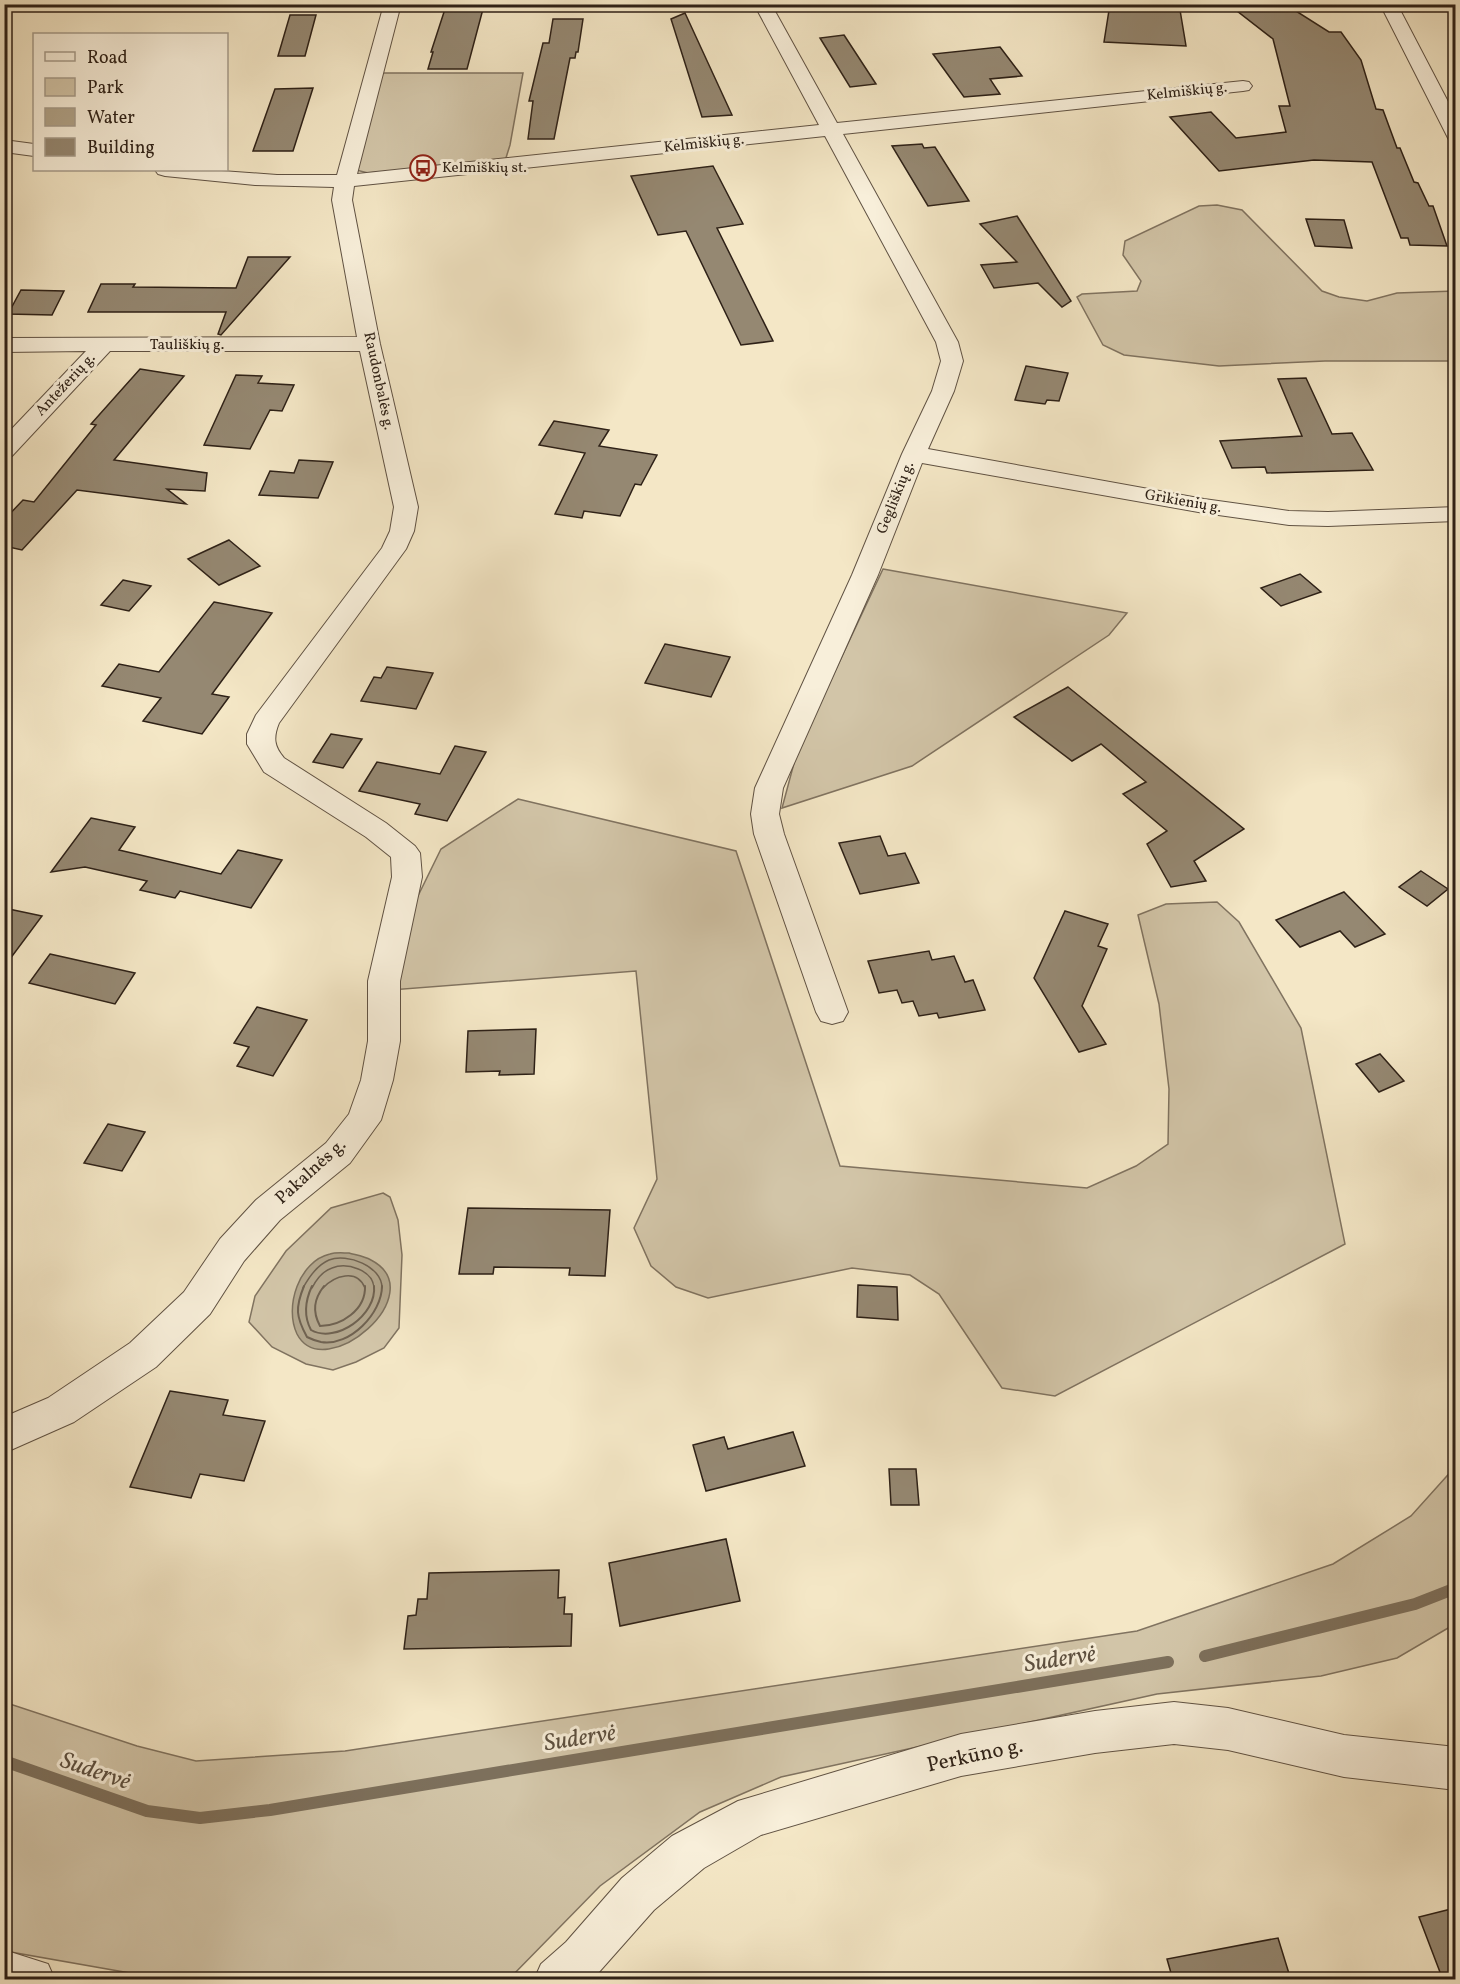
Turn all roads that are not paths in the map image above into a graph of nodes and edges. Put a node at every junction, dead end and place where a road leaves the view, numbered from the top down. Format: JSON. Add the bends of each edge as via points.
{"nodes":[{"id":1,"x":393,"y":4,"type":"edge"},
{"id":2,"x":762,"y":4,"type":"edge"},
{"id":3,"x":1388,"y":4,"type":"edge"},
{"id":4,"x":1243,"y":86,"type":"dead end"},
{"id":5,"x":832,"y":131,"type":"junction"},
{"id":6,"x":1455,"y":136,"type":"edge"},
{"id":7,"x":4,"y":146,"type":"edge"},
{"id":8,"x":33,"y":150,"type":"edge"},
{"id":9,"x":175,"y":171,"type":"edge"},
{"id":10,"x":345,"y":181,"type":"junction"},
{"id":11,"x":369,"y":344,"type":"junction"},
{"id":12,"x":4,"y":345,"type":"edge"},
{"id":13,"x":103,"y":346,"type":"junction"},
{"id":14,"x":4,"y":451,"type":"edge"},
{"id":15,"x":914,"y":454,"type":"junction"},
{"id":16,"x":1455,"y":514,"type":"edge"},
{"id":17,"x":266,"y":721,"type":"joint"},
{"id":18,"x":832,"y":1012,"type":"dead end"},
{"id":19,"x":4,"y":1436,"type":"edge"},
{"id":20,"x":1455,"y":1769,"type":"edge"},
{"id":21,"x":4,"y":1973,"type":"edge"},
{"id":22,"x":32,"y":1980,"type":"edge"},
{"id":23,"x":556,"y":1980,"type":"edge"}],
"edges":[{"from":1,"to":10,"type":"street","name":"Raudonbalės g."},
{"from":2,"to":5,"type":"street","name":"Gegliškių g."},
{"from":3,"to":6,"type":"street"},
{"from":4,"to":5,"type":"street","name":"Kelmiškių g."},
{"from":5,"to":10,"type":"street","name":"Kelmiškių g."},
{"from":5,"to":15,"type":"street","name":"Gegliškių g.","via":[[947,342],[952,361]]},
{"from":7,"to":8,"type":"street"},
{"from":9,"to":10,"type":"street","name":"Kelmiškių g.","via":[[298,183]]},
{"from":10,"to":11,"type":"street","name":"Raudonbalės g.","via":[[342,200]]},
{"from":11,"to":13,"type":"street","name":"Tauliškių g."},
{"from":11,"to":17,"type":"street","name":"Raudonbalės g.","via":[[406,507],[402,531],[394,549]]},
{"from":12,"to":13,"type":"street","name":"Tauliškių g."},
{"from":13,"to":14,"type":"street","name":"Antežerių g."},
{"from":15,"to":16,"type":"street","name":"Grikienių g.","via":[[1289,518]]},
{"from":15,"to":18,"type":"street","name":"Gegliškių g.","via":[[865,575],[769,788],[765,814]]},
{"from":17,"to":19,"type":"street","name":"Pakalnės g.","via":[[259,736],[262,750],[274,765],[376,830],[405,854],[407,877],[384,981],[384,1041],[364,1120],[338,1153],[268,1210],[232,1250],[197,1303],[143,1355],[61,1410]]},
{"from":20,"to":23,"type":"street","name":"Perkūno g.","via":[[1344,1756],[1228,1729],[1174,1723],[961,1755],[753,1816],[688,1852],[638,1894],[582,1959]]},
{"from":21,"to":22,"type":"street"}]}
